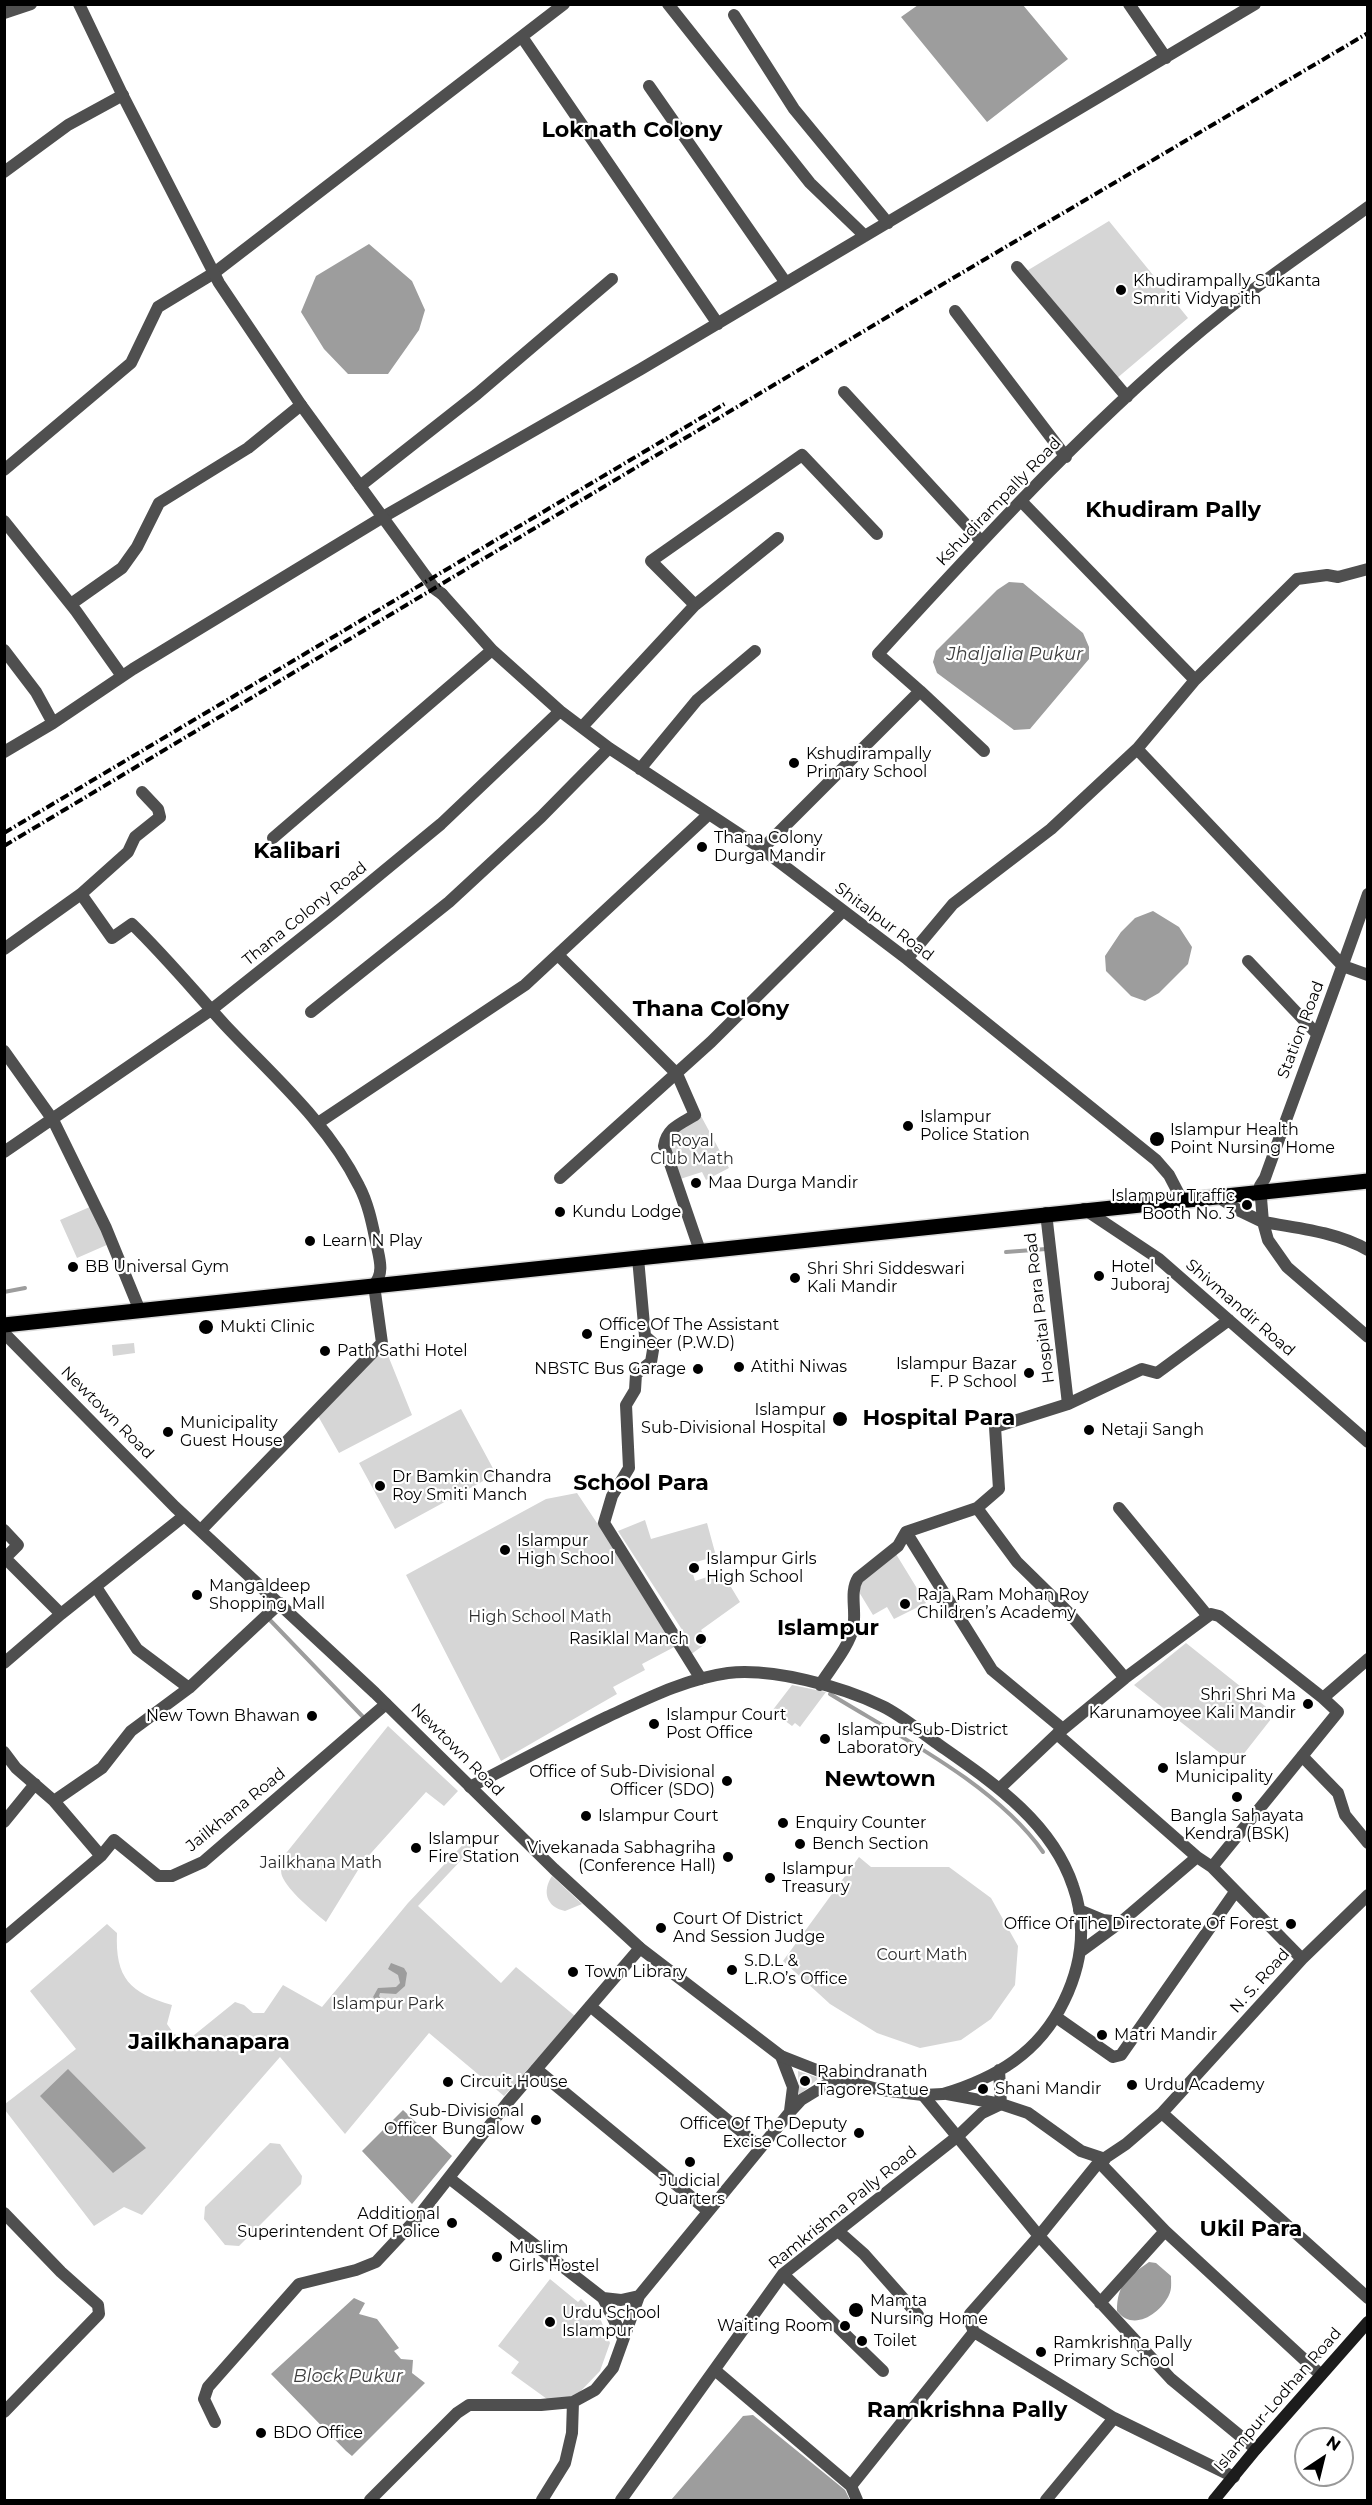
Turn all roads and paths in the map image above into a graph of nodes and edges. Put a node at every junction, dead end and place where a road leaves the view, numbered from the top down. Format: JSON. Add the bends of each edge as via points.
{"nodes":[{"id":1,"x":31,"y":4,"type":"edge"},
{"id":2,"x":79,"y":4,"type":"edge"},
{"id":3,"x":564,"y":4,"type":"edge"},
{"id":4,"x":668,"y":4,"type":"edge"},
{"id":5,"x":1129,"y":4,"type":"edge"},
{"id":6,"x":1255,"y":4,"type":"edge"},
{"id":7,"x":4,"y":13,"type":"edge"},
{"id":8,"x":734,"y":15,"type":"dead end"},
{"id":9,"x":522,"y":37,"type":"junction"},
{"id":10,"x":1166,"y":58,"type":"junction"},
{"id":11,"x":649,"y":86,"type":"dead end"},
{"id":12,"x":123,"y":95,"type":"junction"},
{"id":13,"x":4,"y":172,"type":"edge"},
{"id":14,"x":1368,"y":207,"type":"edge"},
{"id":15,"x":888,"y":223,"type":"junction"},
{"id":16,"x":865,"y":236,"type":"junction"},
{"id":17,"x":1017,"y":267,"type":"dead end"},
{"id":18,"x":214,"y":273,"type":"junction"},
{"id":19,"x":612,"y":279,"type":"dead end"},
{"id":20,"x":786,"y":283,"type":"junction"},
{"id":21,"x":955,"y":311,"type":"dead end"},
{"id":22,"x":718,"y":324,"type":"junction"},
{"id":23,"x":844,"y":392,"type":"dead end"},
{"id":24,"x":1127,"y":397,"type":"junction"},
{"id":25,"x":301,"y":405,"type":"junction"},
{"id":26,"x":1066,"y":457,"type":"junction"},
{"id":27,"x":4,"y":470,"type":"edge"},
{"id":28,"x":360,"y":486,"type":"junction"},
{"id":29,"x":1021,"y":501,"type":"junction"},
{"id":30,"x":382,"y":517,"type":"junction"},
{"id":31,"x":4,"y":521,"type":"edge"},
{"id":32,"x":877,"y":534,"type":"dead end"},
{"id":33,"x":778,"y":538,"type":"dead end"},
{"id":34,"x":981,"y":541,"type":"junction"},
{"id":35,"x":1368,"y":569,"type":"edge"},
{"id":36,"x":71,"y":604,"type":"junction"},
{"id":37,"x":696,"y":605,"type":"junction"},
{"id":38,"x":4,"y":650,"type":"edge"},
{"id":39,"x":492,"y":650,"type":"junction"},
{"id":40,"x":755,"y":651,"type":"dead end"},
{"id":41,"x":122,"y":676,"type":"junction"},
{"id":42,"x":1195,"y":680,"type":"junction"},
{"id":43,"x":920,"y":691,"type":"junction"},
{"id":44,"x":560,"y":711,"type":"junction"},
{"id":45,"x":53,"y":723,"type":"junction"},
{"id":46,"x":582,"y":727,"type":"junction"},
{"id":47,"x":609,"y":748,"type":"junction"},
{"id":48,"x":1137,"y":749,"type":"junction"},
{"id":49,"x":984,"y":751,"type":"dead end"},
{"id":50,"x":4,"y":752,"type":"edge"},
{"id":51,"x":640,"y":769,"type":"junction"},
{"id":52,"x":142,"y":792,"type":"dead end"},
{"id":53,"x":709,"y":814,"type":"junction"},
{"id":54,"x":273,"y":838,"type":"dead end"},
{"id":55,"x":762,"y":849,"type":"junction"},
{"id":56,"x":81,"y":894,"type":"junction"},
{"id":57,"x":1368,"y":894,"type":"edge"},
{"id":58,"x":842,"y":912,"type":"junction"},
{"id":59,"x":4,"y":949,"type":"edge"},
{"id":60,"x":558,"y":955,"type":"junction"},
{"id":61,"x":906,"y":959,"type":"junction"},
{"id":62,"x":1248,"y":961,"type":"dead end"},
{"id":63,"x":1343,"y":966,"type":"junction"},
{"id":64,"x":1368,"y":975,"type":"edge"},
{"id":65,"x":211,"y":1010,"type":"junction"},
{"id":66,"x":311,"y":1012,"type":"dead end"},
{"id":67,"x":1316,"y":1033,"type":"junction"},
{"id":68,"x":4,"y":1051,"type":"edge"},
{"id":69,"x":677,"y":1074,"type":"junction"},
{"id":70,"x":53,"y":1120,"type":"junction"},
{"id":71,"x":318,"y":1124,"type":"junction"},
{"id":72,"x":4,"y":1152,"type":"edge"},
{"id":73,"x":560,"y":1178,"type":"dead end"},
{"id":74,"x":1368,"y":1181,"type":"edge"},
{"id":75,"x":1263,"y":1184,"type":"junction"},
{"id":76,"x":1217,"y":1196,"type":"junction"},
{"id":77,"x":1182,"y":1200,"type":"junction"},
{"id":78,"x":1084,"y":1209,"type":"junction"},
{"id":79,"x":1046,"y":1213,"type":"junction"},
{"id":80,"x":1263,"y":1222,"type":"junction"},
{"id":81,"x":1368,"y":1250,"type":"edge"},
{"id":82,"x":700,"y":1251,"type":"junction"},
{"id":83,"x":638,"y":1258,"type":"junction"},
{"id":84,"x":374,"y":1285,"type":"junction"},
{"id":85,"x":140,"y":1311,"type":"junction"},
{"id":86,"x":1229,"y":1320,"type":"junction"},
{"id":87,"x":4,"y":1325,"type":"edge"},
{"id":88,"x":4,"y":1333,"type":"edge"},
{"id":89,"x":1368,"y":1337,"type":"edge"},
{"id":90,"x":1068,"y":1404,"type":"junction"},
{"id":91,"x":1368,"y":1442,"type":"edge"},
{"id":92,"x":977,"y":1508,"type":"junction"},
{"id":93,"x":1119,"y":1508,"type":"dead end"},
{"id":94,"x":184,"y":1516,"type":"junction"},
{"id":95,"x":4,"y":1530,"type":"edge"},
{"id":96,"x":201,"y":1530,"type":"junction"},
{"id":97,"x":906,"y":1532,"type":"junction"},
{"id":98,"x":96,"y":1587,"type":"junction"},
{"id":99,"x":280,"y":1603,"type":"junction"},
{"id":100,"x":61,"y":1614,"type":"junction"},
{"id":101,"x":1208,"y":1615,"type":"junction"},
{"id":102,"x":1368,"y":1659,"type":"edge"},
{"id":103,"x":4,"y":1663,"type":"edge"},
{"id":104,"x":701,"y":1678,"type":"junction"},
{"id":105,"x":1125,"y":1678,"type":"junction"},
{"id":106,"x":820,"y":1684,"type":"junction"},
{"id":107,"x":189,"y":1688,"type":"junction"},
{"id":108,"x":1323,"y":1698,"type":"junction"},
{"id":109,"x":386,"y":1704,"type":"junction"},
{"id":110,"x":1060,"y":1732,"type":"junction"},
{"id":111,"x":4,"y":1752,"type":"edge"},
{"id":112,"x":1302,"y":1756,"type":"junction"},
{"id":113,"x":35,"y":1784,"type":"junction"},
{"id":114,"x":470,"y":1787,"type":"junction"},
{"id":115,"x":1000,"y":1788,"type":"junction"},
{"id":116,"x":54,"y":1801,"type":"junction"},
{"id":117,"x":4,"y":1821,"type":"edge"},
{"id":118,"x":1368,"y":1844,"type":"edge"},
{"id":119,"x":101,"y":1856,"type":"junction"},
{"id":120,"x":1197,"y":1857,"type":"junction"},
{"id":121,"x":1212,"y":1867,"type":"junction"},
{"id":122,"x":1235,"y":1892,"type":"junction"},
{"id":123,"x":1368,"y":1895,"type":"edge"},
{"id":124,"x":1079,"y":1910,"type":"junction"},
{"id":125,"x":1121,"y":1922,"type":"junction"},
{"id":126,"x":4,"y":1938,"type":"edge"},
{"id":127,"x":640,"y":1948,"type":"junction"},
{"id":128,"x":1080,"y":1952,"type":"junction"},
{"id":129,"x":1302,"y":1959,"type":"junction"},
{"id":130,"x":590,"y":2006,"type":"junction"},
{"id":131,"x":1056,"y":2018,"type":"junction"},
{"id":132,"x":781,"y":2056,"type":"junction"},
{"id":133,"x":536,"y":2070,"type":"junction"},
{"id":134,"x":999,"y":2070,"type":"junction"},
{"id":135,"x":837,"y":2078,"type":"junction"},
{"id":136,"x":942,"y":2094,"type":"junction"},
{"id":137,"x":923,"y":2095,"type":"junction"},
{"id":138,"x":1001,"y":2104,"type":"junction"},
{"id":139,"x":790,"y":2112,"type":"junction"},
{"id":140,"x":1162,"y":2113,"type":"junction"},
{"id":141,"x":958,"y":2136,"type":"junction"},
{"id":142,"x":760,"y":2147,"type":"junction"},
{"id":143,"x":1102,"y":2160,"type":"junction"},
{"id":144,"x":449,"y":2178,"type":"junction"},
{"id":145,"x":707,"y":2210,"type":"junction"},
{"id":146,"x":4,"y":2213,"type":"edge"},
{"id":147,"x":838,"y":2231,"type":"junction"},
{"id":148,"x":1165,"y":2231,"type":"junction"},
{"id":149,"x":1039,"y":2236,"type":"junction"},
{"id":150,"x":783,"y":2274,"type":"junction"},
{"id":151,"x":639,"y":2296,"type":"junction"},
{"id":152,"x":603,"y":2298,"type":"junction"},
{"id":153,"x":1368,"y":2298,"type":"edge"},
{"id":154,"x":1100,"y":2303,"type":"junction"},
{"id":155,"x":918,"y":2315,"type":"dead end"},
{"id":156,"x":1368,"y":2322,"type":"edge"},
{"id":157,"x":974,"y":2332,"type":"junction"},
{"id":158,"x":623,"y":2338,"type":"junction"},
{"id":159,"x":883,"y":2370,"type":"dead end"},
{"id":160,"x":716,"y":2371,"type":"junction"},
{"id":161,"x":1321,"y":2375,"type":"junction"},
{"id":162,"x":573,"y":2402,"type":"junction"},
{"id":163,"x":4,"y":2412,"type":"edge"},
{"id":164,"x":1114,"y":2418,"type":"junction"},
{"id":165,"x":215,"y":2422,"type":"dead end"},
{"id":166,"x":1256,"y":2449,"type":"junction"},
{"id":167,"x":1234,"y":2477,"type":"junction"},
{"id":168,"x":852,"y":2486,"type":"junction"},
{"id":169,"x":370,"y":2500,"type":"edge"},
{"id":170,"x":542,"y":2500,"type":"edge"},
{"id":171,"x":621,"y":2500,"type":"edge"},
{"id":172,"x":857,"y":2500,"type":"edge"},
{"id":173,"x":1046,"y":2500,"type":"edge"},
{"id":174,"x":1214,"y":2500,"type":"edge"}],
"edges":[{"from":1,"to":7,"type":"street"},
{"from":2,"to":12,"type":"street","name":"Shitalpur Road"},
{"from":3,"to":9,"type":"street"},
{"from":4,"to":16,"type":"street","via":[[810,183]]},
{"from":5,"to":10,"type":"street"},
{"from":6,"to":10,"type":"street"},
{"from":8,"to":15,"type":"street","via":[[794,109]]},
{"from":9,"to":18,"type":"street"},
{"from":9,"to":22,"type":"street"},
{"from":10,"to":15,"type":"street"},
{"from":11,"to":20,"type":"street"},
{"from":12,"to":13,"type":"street","via":[[69,124]]},
{"from":12,"to":18,"type":"street","name":"Shitalpur Road"},
{"from":14,"to":24,"type":"street","name":"Kshudirampally Road","via":[[1224,312]]},
{"from":15,"to":16,"type":"street"},
{"from":16,"to":20,"type":"street"},
{"from":17,"to":24,"type":"street"},
{"from":18,"to":25,"type":"street","name":"Shitalpur Road"},
{"from":18,"to":27,"type":"street","via":[[158,307],[131,363]]},
{"from":19,"to":28,"type":"street","via":[[477,394]]},
{"from":20,"to":22,"type":"street"},
{"from":21,"to":26,"type":"street"},
{"from":22,"to":30,"type":"street"},
{"from":23,"to":34,"type":"street"},
{"from":24,"to":26,"type":"street","name":"Kshudirampally Road"},
{"from":25,"to":28,"type":"street","name":"Shitalpur Road"},
{"from":25,"to":36,"type":"street","via":[[248,448],[159,503],[122,568]]},
{"from":26,"to":29,"type":"street","name":"Kshudirampally Road"},
{"from":28,"to":30,"type":"street","name":"Shitalpur Road"},
{"from":29,"to":34,"type":"street","name":"Kshudirampally Road"},
{"from":29,"to":42,"type":"street"},
{"from":30,"to":39,"type":"street","name":"Shitalpur Road","via":[[435,589]]},
{"from":30,"to":41,"type":"street"},
{"from":31,"to":36,"type":"street"},
{"from":32,"to":37,"type":"street","via":[[802,454],[651,561]]},
{"from":33,"to":37,"type":"street"},
{"from":34,"to":43,"type":"street","name":"Kshudirampally Road","via":[[878,654]]},
{"from":35,"to":42,"type":"street","via":[[1338,577],[1297,579]]},
{"from":36,"to":41,"type":"street"},
{"from":37,"to":46,"type":"street"},
{"from":38,"to":45,"type":"street"},
{"from":39,"to":44,"type":"street","name":"Shitalpur Road"},
{"from":39,"to":54,"type":"street"},
{"from":40,"to":51,"type":"street","via":[[698,700]]},
{"from":41,"to":45,"type":"street"},
{"from":42,"to":48,"type":"street"},
{"from":43,"to":49,"type":"street"},
{"from":43,"to":55,"type":"street"},
{"from":44,"to":46,"type":"street","name":"Shitalpur Road"},
{"from":44,"to":65,"type":"street","name":"Thana Colony Road","via":[[441,824]]},
{"from":45,"to":50,"type":"street"},
{"from":46,"to":47,"type":"street","name":"Shitalpur Road"},
{"from":47,"to":51,"type":"street","name":"Shitalpur Road"},
{"from":47,"to":66,"type":"street","via":[[449,902]]},
{"from":48,"to":61,"type":"street","via":[[1051,830],[953,904]]},
{"from":48,"to":63,"type":"street"},
{"from":51,"to":53,"type":"street","name":"Shitalpur Road"},
{"from":52,"to":56,"type":"street","via":[[158,809],[160,817],[135,837],[128,852]]},
{"from":53,"to":55,"type":"street","name":"Shitalpur Road"},
{"from":53,"to":60,"type":"street"},
{"from":55,"to":58,"type":"street","name":"Shitalpur Road"},
{"from":56,"to":59,"type":"street"},
{"from":56,"to":65,"type":"street","via":[[112,938],[132,924]]},
{"from":57,"to":63,"type":"street","name":"Station Road"},
{"from":58,"to":61,"type":"street","name":"Shitalpur Road"},
{"from":58,"to":69,"type":"street"},
{"from":60,"to":69,"type":"street"},
{"from":60,"to":71,"type":"street","via":[[525,985]]},
{"from":61,"to":77,"type":"street","name":"Shitalpur Road","via":[[1156,1160]]},
{"from":62,"to":67,"type":"street"},
{"from":63,"to":64,"type":"street"},
{"from":63,"to":67,"type":"street","name":"Station Road"},
{"from":65,"to":70,"type":"street","name":"Thana Colony Road"},
{"from":65,"to":71,"type":"street"},
{"from":67,"to":75,"type":"street","name":"Station Road"},
{"from":68,"to":70,"type":"street"},
{"from":69,"to":73,"type":"street"},
{"from":69,"to":82,"type":"street","via":[[695,1115],[671,1129],[664,1146]]},
{"from":70,"to":72,"type":"street","name":"Thana Colony Road"},
{"from":70,"to":85,"type":"street","via":[[106,1228]]},
{"from":71,"to":84,"type":"street","via":[[355,1179],[370,1214],[381,1265],[381,1277]]},
{"from":74,"to":75,"type":"main road"},
{"from":75,"to":76,"type":"main road"},
{"from":75,"to":80,"type":"street"},
{"from":76,"to":77,"type":"main road"},
{"from":76,"to":80,"type":"street"},
{"from":77,"to":78,"type":"main road"},
{"from":78,"to":79,"type":"main road"},
{"from":78,"to":86,"type":"street","name":"Shivmandir Road","via":[[1159,1259]]},
{"from":79,"to":82,"type":"main road"},
{"from":79,"to":90,"type":"street","name":"Hospital Para Road"},
{"from":80,"to":81,"type":"street","via":[[1307,1229]]},
{"from":80,"to":89,"type":"street","via":[[1268,1240],[1287,1267]]},
{"from":82,"to":83,"type":"main road"},
{"from":83,"to":84,"type":"main road"},
{"from":83,"to":104,"type":"street","via":[[645,1336],[654,1344],[651,1362],[636,1374],[635,1390],[626,1405],[629,1468],[612,1496],[604,1523]]},
{"from":84,"to":85,"type":"main road"},
{"from":84,"to":96,"type":"street","via":[[382,1342]]},
{"from":85,"to":87,"type":"main road"},
{"from":86,"to":90,"type":"street","via":[[1156,1373],[1142,1370]]},
{"from":86,"to":91,"type":"street","name":"Shivmandir Road"},
{"from":88,"to":94,"type":"street","name":"Newtown Road"},
{"from":90,"to":92,"type":"street","name":"Hospital Para Road","via":[[995,1427],[999,1489]]},
{"from":92,"to":97,"type":"street","name":"Hospital Para Road"},
{"from":92,"to":105,"type":"street","via":[[1017,1562],[1068,1612]]},
{"from":93,"to":101,"type":"street"},
{"from":94,"to":96,"type":"street","name":"Newtown Road"},
{"from":94,"to":98,"type":"street"},
{"from":95,"to":100,"type":"street","via":[[18,1545],[5,1558]]},
{"from":96,"to":99,"type":"street","name":"Newtown Road"},
{"from":97,"to":106,"type":"street","via":[[898,1546],[854,1584],[851,1636]]},
{"from":97,"to":110,"type":"street","via":[[992,1670]]},
{"from":98,"to":100,"type":"street"},
{"from":98,"to":107,"type":"street","via":[[137,1649]]},
{"from":99,"to":107,"type":"street"},
{"from":99,"to":109,"type":"street","name":"Newtown Road"},
{"from":100,"to":103,"type":"street"},
{"from":101,"to":105,"type":"street"},
{"from":101,"to":108,"type":"street","via":[[1219,1616]]},
{"from":102,"to":108,"type":"street"},
{"from":104,"to":106,"type":"street","via":[[729,1673],[766,1674]]},
{"from":104,"to":114,"type":"street","via":[[652,1696]]},
{"from":105,"to":110,"type":"street"},
{"from":106,"to":115,"type":"street","via":[[891,1711]]},
{"from":107,"to":116,"type":"street","via":[[131,1731],[102,1768]]},
{"from":108,"to":112,"type":"street","via":[[1338,1712]]},
{"from":109,"to":114,"type":"street","name":"Newtown Road"},
{"from":109,"to":119,"type":"street","name":"Jailkhana Road","via":[[203,1862],[172,1876],[158,1875],[114,1840]]},
{"from":110,"to":115,"type":"street"},
{"from":110,"to":120,"type":"street"},
{"from":111,"to":113,"type":"street"},
{"from":112,"to":118,"type":"street","via":[[1338,1793],[1345,1815]]},
{"from":112,"to":121,"type":"street"},
{"from":113,"to":116,"type":"street"},
{"from":113,"to":117,"type":"street"},
{"from":114,"to":127,"type":"street","name":"Newtown Road"},
{"from":115,"to":124,"type":"street","via":[[1055,1849],[1073,1885]]},
{"from":116,"to":119,"type":"street"},
{"from":119,"to":126,"type":"street"},
{"from":120,"to":121,"type":"street"},
{"from":120,"to":125,"type":"street"},
{"from":121,"to":122,"type":"street"},
{"from":122,"to":129,"type":"street"},
{"from":122,"to":131,"type":"street","via":[[1121,2055],[1113,2057]]},
{"from":123,"to":129,"type":"street","name":"N. S. Road"},
{"from":124,"to":125,"type":"street","via":[[1103,1920]]},
{"from":124,"to":128,"type":"street"},
{"from":125,"to":128,"type":"street"},
{"from":127,"to":130,"type":"street"},
{"from":127,"to":132,"type":"street","name":"Newtown Road"},
{"from":128,"to":131,"type":"street","via":[[1076,1977]]},
{"from":129,"to":140,"type":"street","name":"N. S. Road"},
{"from":130,"to":133,"type":"street"},
{"from":130,"to":142,"type":"street"},
{"from":131,"to":134,"type":"street","via":[[1036,2043]]},
{"from":132,"to":135,"type":"street","name":"Newtown Road"},
{"from":132,"to":139,"type":"street","via":[[793,2087]]},
{"from":133,"to":144,"type":"street"},
{"from":133,"to":145,"type":"street"},
{"from":134,"to":136,"type":"street","via":[[976,2084]]},
{"from":134,"to":138,"type":"street"},
{"from":135,"to":137,"type":"street","name":"Newtown Road","via":[[881,2090]]},
{"from":135,"to":139,"type":"street","via":[[801,2100]]},
{"from":136,"to":137,"type":"street","name":"Newtown Road"},
{"from":136,"to":138,"type":"street"},
{"from":137,"to":141,"type":"street"},
{"from":138,"to":141,"type":"street","name":"Ramkrishna Pally Road","via":[[982,2113]]},
{"from":138,"to":143,"type":"street","via":[[1028,2113],[1081,2151]]},
{"from":139,"to":142,"type":"street"},
{"from":140,"to":143,"type":"street","name":"N. S. Road"},
{"from":140,"to":153,"type":"street"},
{"from":141,"to":147,"type":"street","name":"Ramkrishna Pally Road"},
{"from":141,"to":149,"type":"street"},
{"from":142,"to":145,"type":"street"},
{"from":143,"to":148,"type":"street"},
{"from":143,"to":149,"type":"street","name":"N. S. Road"},
{"from":144,"to":152,"type":"street"},
{"from":144,"to":165,"type":"street","via":[[376,2262],[299,2284],[208,2387],[204,2399]]},
{"from":145,"to":151,"type":"street"},
{"from":146,"to":163,"type":"street","via":[[98,2305],[99,2314]]},
{"from":147,"to":150,"type":"street","name":"Ramkrishna Pally Road"},
{"from":147,"to":155,"type":"street"},
{"from":148,"to":154,"type":"street"},
{"from":148,"to":161,"type":"street"},
{"from":149,"to":154,"type":"street"},
{"from":149,"to":157,"type":"street","name":"N. S. Road","via":[[970,2314]]},
{"from":150,"to":159,"type":"street"},
{"from":150,"to":160,"type":"street","name":"Ramkrishna Pally Road"},
{"from":151,"to":152,"type":"street"},
{"from":151,"to":158,"type":"street"},
{"from":152,"to":158,"type":"street"},
{"from":154,"to":166,"type":"street","via":[[1172,2379]]},
{"from":156,"to":161,"type":"main road","name":"Islampur-Lodhan Road"},
{"from":157,"to":164,"type":"street"},
{"from":157,"to":168,"type":"street"},
{"from":158,"to":162,"type":"street","via":[[613,2367],[595,2390]]},
{"from":160,"to":168,"type":"street"},
{"from":160,"to":171,"type":"street","name":"Ramkrishna Pally Road"},
{"from":161,"to":166,"type":"main road","name":"Islampur-Lodhan Road"},
{"from":162,"to":169,"type":"street","via":[[469,2405]]},
{"from":162,"to":170,"type":"street","via":[[566,2463]]},
{"from":164,"to":167,"type":"street"},
{"from":164,"to":173,"type":"street"},
{"from":166,"to":167,"type":"main road","name":"Islampur-Lodhan Road"},
{"from":167,"to":174,"type":"main road","name":"Islampur-Lodhan Road"},
{"from":168,"to":172,"type":"street"}]}
